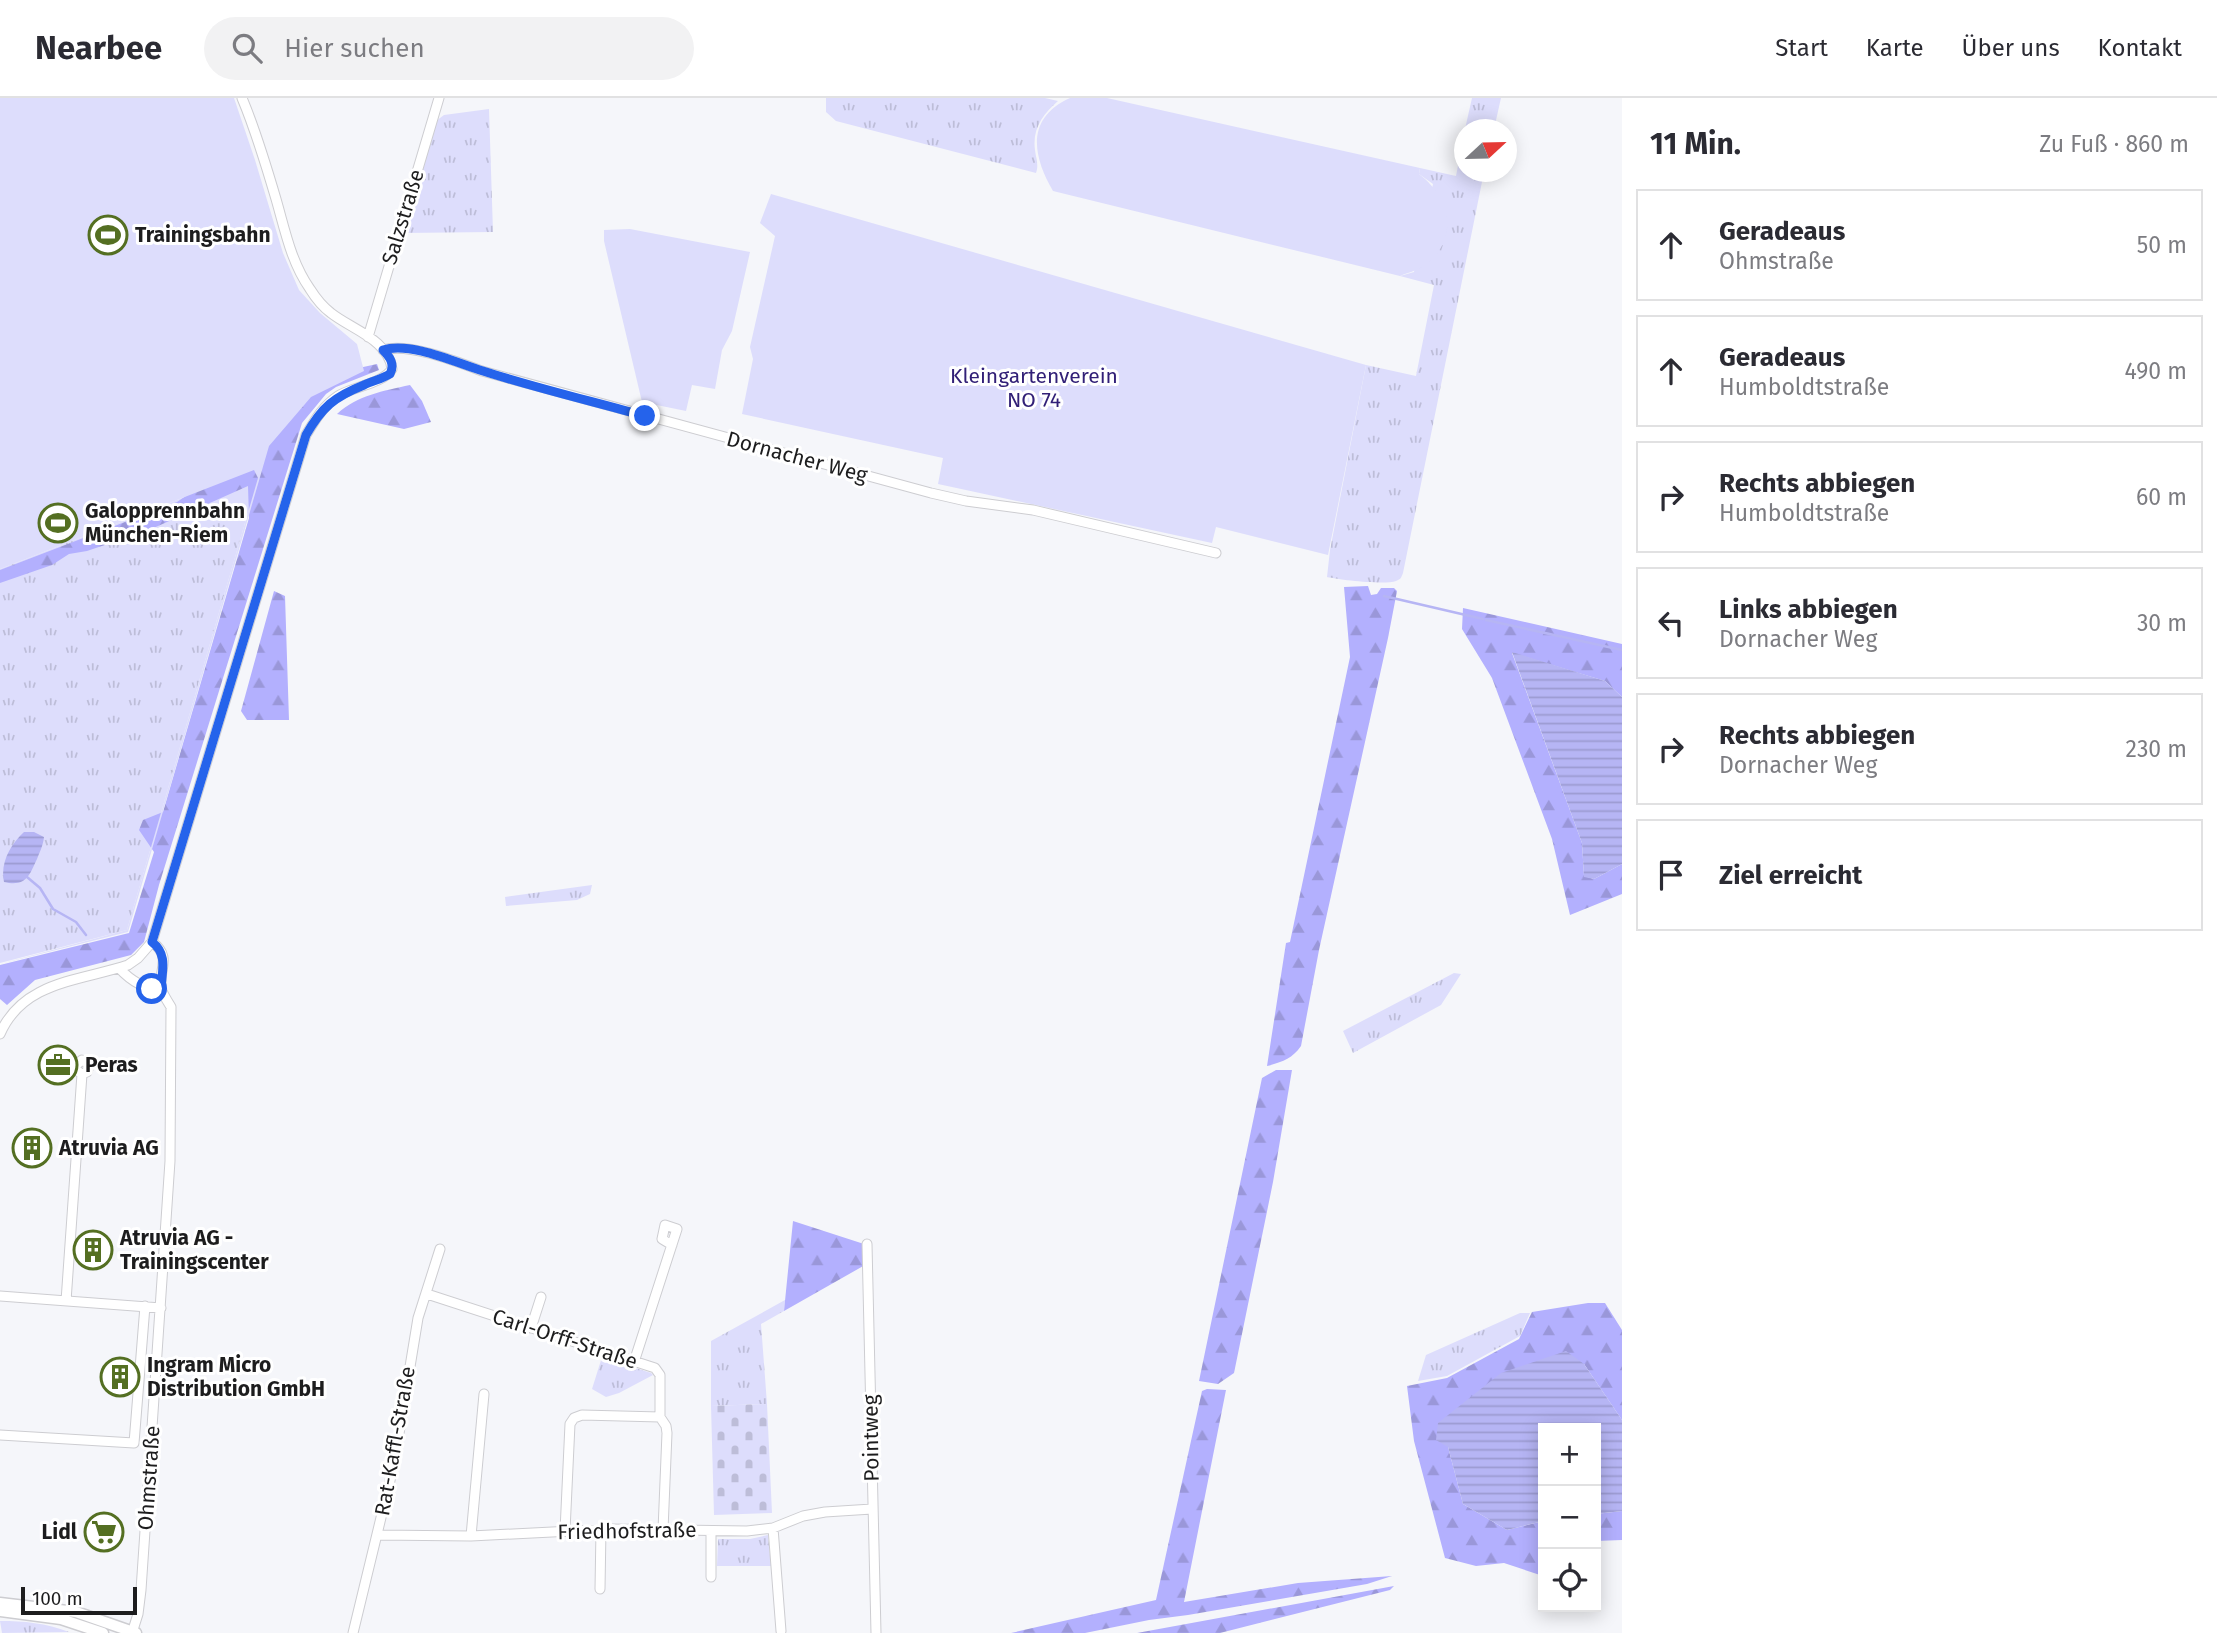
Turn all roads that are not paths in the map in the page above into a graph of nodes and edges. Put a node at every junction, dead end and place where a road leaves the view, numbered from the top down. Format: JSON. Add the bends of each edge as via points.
{"nodes":[{"id":1,"x":242,"y":98,"type":"edge"},
{"id":2,"x":439,"y":98,"type":"edge"},
{"id":3,"x":368,"y":337,"type":"junction"},
{"id":4,"x":383,"y":350,"type":"junction"},
{"id":5,"x":1216,"y":553,"type":"dead end"},
{"id":6,"x":152,"y":942,"type":"junction"},
{"id":7,"x":119,"y":968,"type":"junction"},
{"id":8,"x":161,"y":989,"type":"junction"},
{"id":9,"x":0,"y":1034,"type":"edge"},
{"id":10,"x":82,"y":1074,"type":"dead end"},
{"id":11,"x":866,"y":1244,"type":"dead end"},
{"id":12,"x":672,"y":1245,"type":"dead end"},
{"id":13,"x":440,"y":1249,"type":"dead end"},
{"id":14,"x":426,"y":1294,"type":"junction"},
{"id":15,"x":0,"y":1296,"type":"edge"},
{"id":16,"x":541,"y":1297,"type":"dead end"},
{"id":17,"x":66,"y":1301,"type":"junction"},
{"id":18,"x":145,"y":1306,"type":"junction"},
{"id":19,"x":161,"y":1308,"type":"junction"},
{"id":20,"x":531,"y":1328,"type":"junction"},
{"id":21,"x":634,"y":1362,"type":"junction"},
{"id":22,"x":484,"y":1394,"type":"dead end"},
{"id":23,"x":660,"y":1417,"type":"junction"},
{"id":24,"x":0,"y":1435,"type":"edge"},
{"id":25,"x":134,"y":1443,"type":"junction"},
{"id":26,"x":151,"y":1444,"type":"junction"},
{"id":27,"x":873,"y":1509,"type":"junction"},
{"id":28,"x":772,"y":1528,"type":"junction"},
{"id":29,"x":600,"y":1529,"type":"junction"},
{"id":30,"x":663,"y":1530,"type":"junction"},
{"id":31,"x":565,"y":1531,"type":"junction"},
{"id":32,"x":711,"y":1531,"type":"junction"},
{"id":33,"x":378,"y":1535,"type":"junction"},
{"id":34,"x":471,"y":1536,"type":"junction"},
{"id":35,"x":711,"y":1577,"type":"dead end"},
{"id":36,"x":600,"y":1589,"type":"dead end"},
{"id":37,"x":0,"y":1603,"type":"edge"},
{"id":38,"x":0,"y":1611,"type":"edge"},
{"id":39,"x":781,"y":1631,"type":"dead end"},
{"id":40,"x":103,"y":1633,"type":"edge"},
{"id":41,"x":134,"y":1633,"type":"edge"},
{"id":42,"x":353,"y":1633,"type":"edge"},
{"id":43,"x":876,"y":1633,"type":"edge"}],
"edges":[{"from":1,"to":3,"type":"street","via":[[301,274],[330,313]]},
{"from":2,"to":3,"type":"street","name":"Salzstraße"},
{"from":3,"to":4,"type":"street"},
{"from":4,"to":5,"type":"street","name":"Dornacher Weg","via":[[391,347],[438,354],[482,371],[931,493],[1033,510]]},
{"from":4,"to":6,"type":"street","via":[[392,369],[384,377],[340,394],[315,418],[306,435]]},
{"from":6,"to":7,"type":"street","via":[[138,958]]},
{"from":6,"to":8,"type":"street","name":"Ohmstraße","via":[[163,955]]},
{"from":7,"to":8,"type":"street","via":[[147,988]]},
{"from":7,"to":9,"type":"street","via":[[28,996]]},
{"from":8,"to":19,"type":"street","name":"Ohmstraße","via":[[171,1007],[170,1161]]},
{"from":10,"to":17,"type":"street"},
{"from":11,"to":27,"type":"street","name":"Pointweg"},
{"from":12,"to":21,"type":"street"},
{"from":13,"to":14,"type":"street","name":"Rat-Kaffl-Straße"},
{"from":14,"to":20,"type":"street","name":"Carl-Orff-Straße"},
{"from":14,"to":33,"type":"street","name":"Rat-Kaffl-Straße"},
{"from":15,"to":17,"type":"street"},
{"from":16,"to":20,"type":"street"},
{"from":17,"to":18,"type":"street"},
{"from":18,"to":19,"type":"street"},
{"from":18,"to":25,"type":"street"},
{"from":19,"to":26,"type":"street","name":"Ohmstraße"},
{"from":20,"to":21,"type":"street","name":"Carl-Orff-Straße"},
{"from":21,"to":23,"type":"street","name":"Carl-Orff-Straße","via":[[655,1368],[660,1375]]},
{"from":22,"to":34,"type":"street"},
{"from":23,"to":30,"type":"street","via":[[667,1426]]},
{"from":23,"to":31,"type":"street","via":[[582,1415],[571,1421]]},
{"from":24,"to":25,"type":"street"},
{"from":25,"to":26,"type":"street"},
{"from":26,"to":41,"type":"street","name":"Ohmstraße"},
{"from":27,"to":28,"type":"street","name":"Friedhofstraße","via":[[803,1516]]},
{"from":27,"to":43,"type":"street","name":"Pointweg"},
{"from":28,"to":32,"type":"street","name":"Friedhofstraße"},
{"from":28,"to":39,"type":"street"},
{"from":29,"to":30,"type":"street","name":"Friedhofstraße"},
{"from":29,"to":31,"type":"street","name":"Friedhofstraße"},
{"from":29,"to":36,"type":"street"},
{"from":30,"to":32,"type":"street","name":"Friedhofstraße"},
{"from":31,"to":34,"type":"street","name":"Friedhofstraße"},
{"from":32,"to":35,"type":"street"},
{"from":33,"to":34,"type":"street","name":"Friedhofstraße"},
{"from":33,"to":42,"type":"street","name":"Rat-Kaffl-Straße"},
{"from":37,"to":41,"type":"street","via":[[76,1612]]},
{"from":38,"to":40,"type":"street","via":[[61,1619]]}]}
